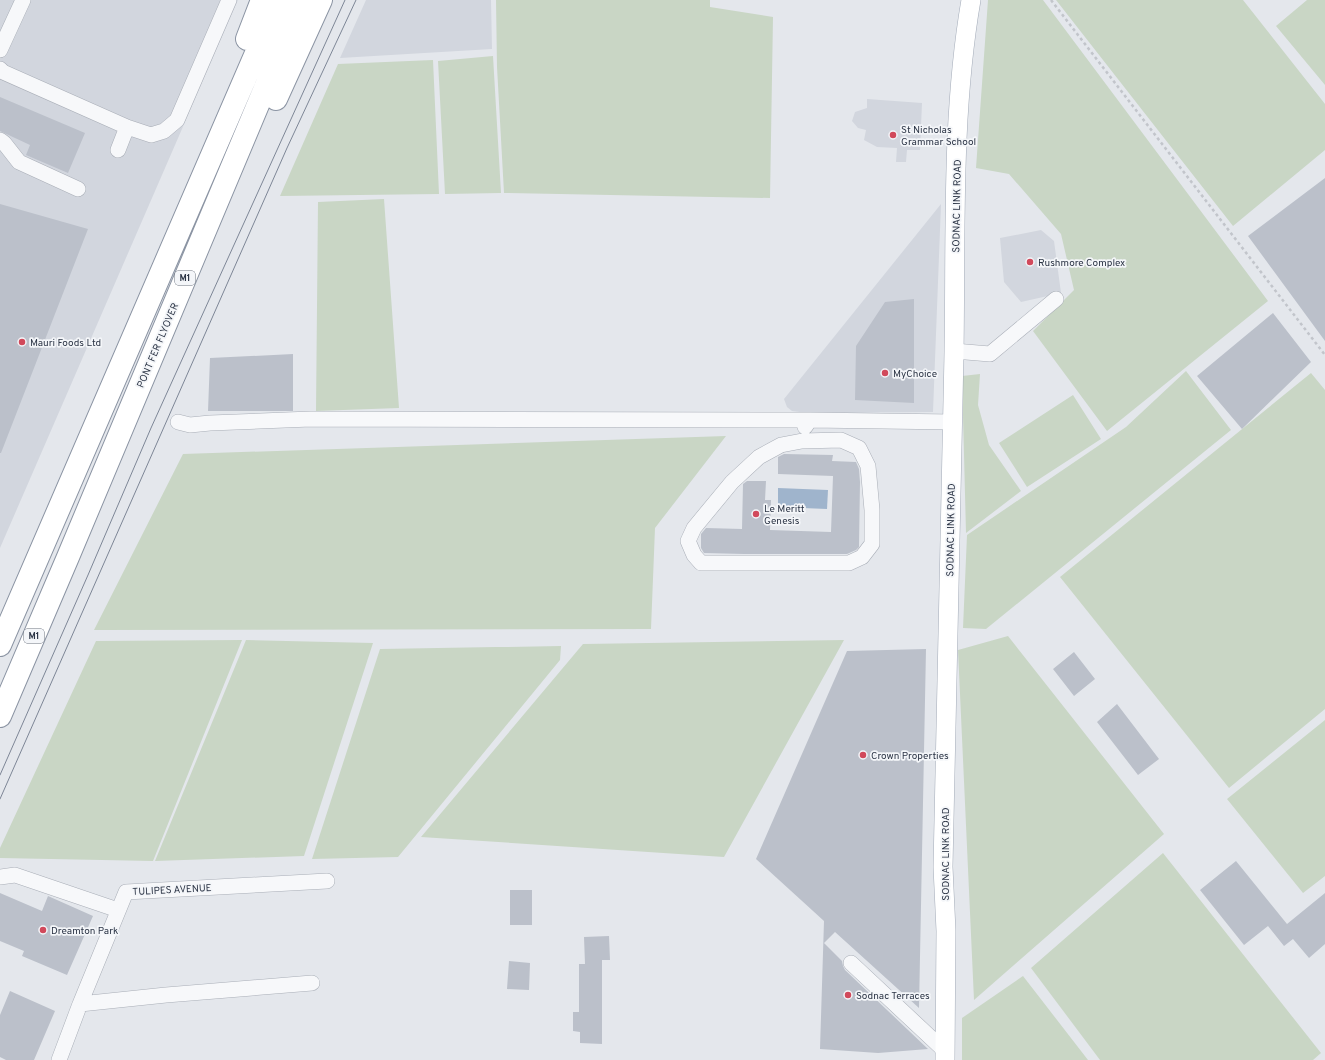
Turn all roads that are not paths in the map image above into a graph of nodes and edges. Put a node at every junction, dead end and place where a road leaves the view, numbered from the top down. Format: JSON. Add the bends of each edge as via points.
{"nodes":[{"id":1,"x":23,"y":0,"type":"edge"},
{"id":2,"x":229,"y":0,"type":"edge"},
{"id":3,"x":262,"y":0,"type":"edge"},
{"id":4,"x":279,"y":0,"type":"edge"},
{"id":5,"x":302,"y":0,"type":"edge"},
{"id":6,"x":321,"y":0,"type":"edge"},
{"id":7,"x":971,"y":0,"type":"edge"},
{"id":8,"x":0,"y":50,"type":"edge"},
{"id":9,"x":0,"y":70,"type":"edge"},
{"id":10,"x":127,"y":127,"type":"junction"},
{"id":11,"x":0,"y":140,"type":"edge"},
{"id":12,"x":118,"y":150,"type":"dead end"},
{"id":13,"x":78,"y":189,"type":"dead end"},
{"id":14,"x":1056,"y":299,"type":"dead end"},
{"id":15,"x":954,"y":351,"type":"junction"},
{"id":16,"x":810,"y":420,"type":"junction"},
{"id":17,"x":178,"y":422,"type":"dead end"},
{"id":18,"x":953,"y":422,"type":"junction"},
{"id":19,"x":802,"y":441,"type":"junction"},
{"id":20,"x":41,"y":550,"type":"junction"},
{"id":21,"x":68,"y":557,"type":"junction"},
{"id":22,"x":6,"y":622,"type":"edge"},
{"id":23,"x":0,"y":645,"type":"edge"},
{"id":24,"x":0,"y":716,"type":"edge"},
{"id":25,"x":0,"y":877,"type":"edge"},
{"id":26,"x":327,"y":881,"type":"dead end"},
{"id":27,"x":118,"y":910,"type":"junction"},
{"id":28,"x":851,"y":963,"type":"dead end"},
{"id":29,"x":312,"y":983,"type":"dead end"},
{"id":30,"x":80,"y":1004,"type":"junction"},
{"id":31,"x":945,"y":1056,"type":"edge"},
{"id":32,"x":59,"y":1060,"type":"edge"}],
"edges":[{"from":1,"to":8,"type":"street"},
{"from":2,"to":10,"type":"street","via":[[177,120],[164,131],[151,135]]},
{"from":3,"to":20,"type":"highway","via":[[114,348]]},
{"from":4,"to":20,"type":"highway","number":"M1"},
{"from":5,"to":21,"type":"highway","name":"PONT FER FLYOVER","number":"M1"},
{"from":6,"to":21,"type":"highway","via":[[185,304],[152,384]]},
{"from":7,"to":15,"type":"main road","name":"SODNAC LINK ROAD","via":[[959,93],[954,202]]},
{"from":9,"to":10,"type":"street"},
{"from":10,"to":12,"type":"street"},
{"from":11,"to":13,"type":"street","via":[[19,162]]},
{"from":14,"to":15,"type":"street","via":[[990,354]]},
{"from":15,"to":18,"type":"main road","name":"SODNAC LINK ROAD"},
{"from":16,"to":17,"type":"street","via":[[311,419],[210,422],[190,425]]},
{"from":16,"to":18,"type":"street"},
{"from":16,"to":19,"type":"street","via":[[804,427]]},
{"from":18,"to":31,"type":"main road","name":"SODNAC LINK ROAD","via":[[943,867],[946,931]]},
{"from":19,"to":19,"type":"street","via":[[781,444],[758,457],[703,516],[688,541],[701,563],[849,563],[862,556],[872,544],[868,466],[859,448],[842,440]]},
{"from":20,"to":22,"type":"highway","number":"M1"},
{"from":21,"to":24,"type":"highway","number":"M1"},
{"from":22,"to":23,"type":"highway","number":"M1"},
{"from":25,"to":27,"type":"street","via":[[15,875]]},
{"from":26,"to":27,"type":"street","name":"TULIPES AVENUE","via":[[126,892]]},
{"from":27,"to":30,"type":"street","name":"TULIPES AVENUE"},
{"from":28,"to":31,"type":"street"},
{"from":29,"to":30,"type":"street","via":[[166,994]]},
{"from":30,"to":32,"type":"street","name":"TULIPES AVENUE"}]}
